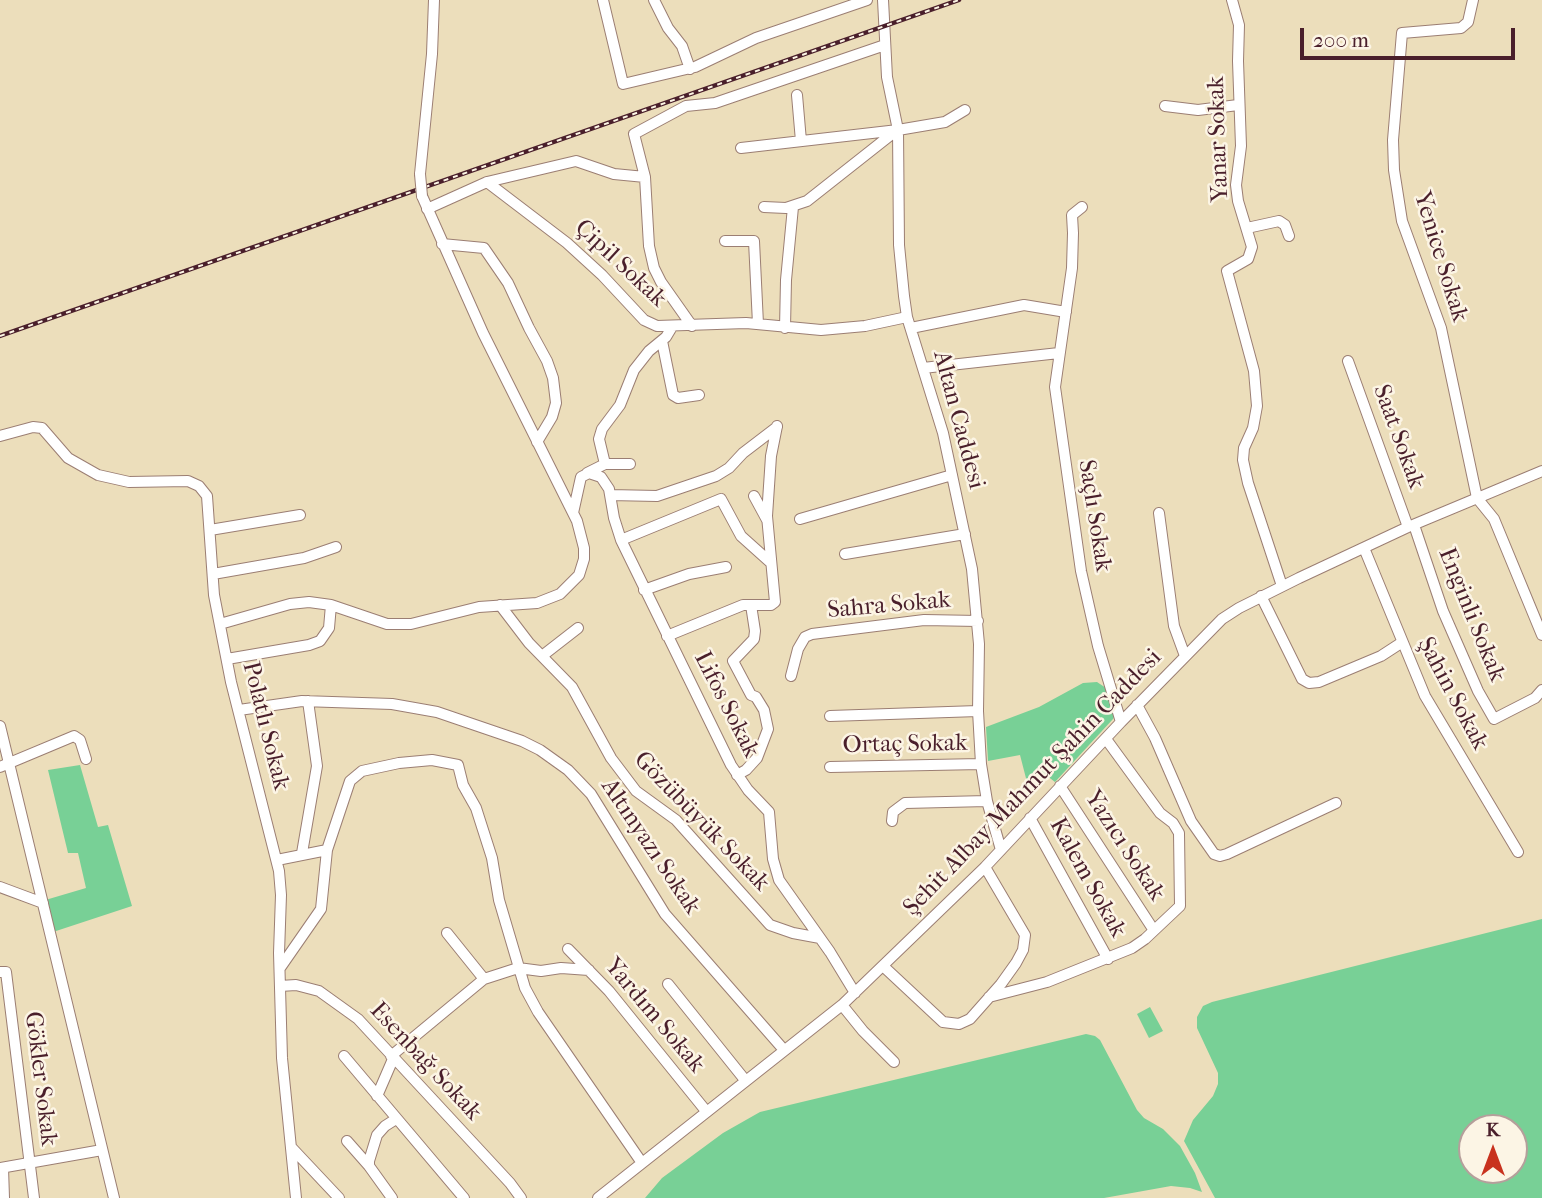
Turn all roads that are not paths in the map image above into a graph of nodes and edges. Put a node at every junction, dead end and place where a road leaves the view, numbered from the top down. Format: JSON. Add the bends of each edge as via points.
{"nodes":[{"id":1,"x":434,"y":0,"type":"edge"},
{"id":2,"x":603,"y":0,"type":"edge"},
{"id":3,"x":654,"y":0,"type":"edge"},
{"id":4,"x":867,"y":0,"type":"edge"},
{"id":5,"x":883,"y":0,"type":"edge"},
{"id":6,"x":1232,"y":0,"type":"edge"},
{"id":7,"x":1473,"y":0,"type":"edge"},
{"id":8,"x":886,"y":45,"type":"junction"},
{"id":9,"x":690,"y":69,"type":"junction"},
{"id":10,"x":797,"y":95,"type":"dead end"},
{"id":11,"x":1238,"y":105,"type":"junction"},
{"id":12,"x":1166,"y":106,"type":"dead end"},
{"id":13,"x":965,"y":110,"type":"dead end"},
{"id":14,"x":898,"y":130,"type":"junction"},
{"id":15,"x":801,"y":141,"type":"junction"},
{"id":16,"x":741,"y":148,"type":"dead end"},
{"id":17,"x":645,"y":177,"type":"junction"},
{"id":18,"x":487,"y":182,"type":"junction"},
{"id":19,"x":793,"y":206,"type":"junction"},
{"id":20,"x":764,"y":207,"type":"dead end"},
{"id":21,"x":1082,"y":207,"type":"dead end"},
{"id":22,"x":426,"y":209,"type":"junction"},
{"id":23,"x":1247,"y":228,"type":"junction"},
{"id":24,"x":1289,"y":236,"type":"dead end"},
{"id":25,"x":725,"y":241,"type":"dead end"},
{"id":26,"x":442,"y":244,"type":"junction"},
{"id":27,"x":1066,"y":312,"type":"junction"},
{"id":28,"x":907,"y":317,"type":"junction"},
{"id":29,"x":758,"y":324,"type":"junction"},
{"id":30,"x":692,"y":326,"type":"junction"},
{"id":31,"x":672,"y":327,"type":"junction"},
{"id":32,"x":785,"y":328,"type":"junction"},
{"id":33,"x":911,"y":328,"type":"junction"},
{"id":34,"x":662,"y":341,"type":"junction"},
{"id":35,"x":1059,"y":353,"type":"junction"},
{"id":36,"x":1348,"y":361,"type":"dead end"},
{"id":37,"x":923,"y":368,"type":"junction"},
{"id":38,"x":699,"y":395,"type":"dead end"},
{"id":39,"x":0,"y":436,"type":"edge"},
{"id":40,"x":537,"y":442,"type":"junction"},
{"id":41,"x":605,"y":464,"type":"junction"},
{"id":42,"x":630,"y":464,"type":"dead end"},
{"id":43,"x":1542,"y":471,"type":"edge"},
{"id":44,"x":586,"y":473,"type":"junction"},
{"id":45,"x":952,"y":475,"type":"junction"},
{"id":46,"x":610,"y":495,"type":"junction"},
{"id":47,"x":754,"y":496,"type":"dead end"},
{"id":48,"x":1477,"y":498,"type":"junction"},
{"id":49,"x":573,"y":513,"type":"junction"},
{"id":50,"x":1159,"y":513,"type":"dead end"},
{"id":51,"x":300,"y":515,"type":"dead end"},
{"id":52,"x":800,"y":519,"type":"dead end"},
{"id":53,"x":767,"y":521,"type":"junction"},
{"id":54,"x":1411,"y":526,"type":"junction"},
{"id":55,"x":210,"y":530,"type":"junction"},
{"id":56,"x":965,"y":534,"type":"junction"},
{"id":57,"x":621,"y":540,"type":"junction"},
{"id":58,"x":337,"y":547,"type":"dead end"},
{"id":59,"x":1364,"y":548,"type":"junction"},
{"id":60,"x":845,"y":554,"type":"dead end"},
{"id":61,"x":770,"y":562,"type":"junction"},
{"id":62,"x":726,"y":567,"type":"dead end"},
{"id":63,"x":213,"y":573,"type":"junction"},
{"id":64,"x":1282,"y":586,"type":"junction"},
{"id":65,"x":644,"y":590,"type":"junction"},
{"id":66,"x":1261,"y":597,"type":"junction"},
{"id":67,"x":331,"y":605,"type":"junction"},
{"id":68,"x":500,"y":605,"type":"junction"},
{"id":69,"x":751,"y":605,"type":"junction"},
{"id":70,"x":978,"y":621,"type":"junction"},
{"id":71,"x":220,"y":624,"type":"junction"},
{"id":72,"x":578,"y":628,"type":"dead end"},
{"id":73,"x":1542,"y":635,"type":"edge"},
{"id":74,"x":667,"y":636,"type":"junction"},
{"id":75,"x":1401,"y":643,"type":"junction"},
{"id":76,"x":542,"y":656,"type":"junction"},
{"id":77,"x":1185,"y":656,"type":"junction"},
{"id":78,"x":226,"y":659,"type":"junction"},
{"id":79,"x":791,"y":676,"type":"dead end"},
{"id":80,"x":1542,"y":690,"type":"edge"},
{"id":81,"x":308,"y":701,"type":"junction"},
{"id":82,"x":1137,"y":705,"type":"junction"},
{"id":83,"x":239,"y":710,"type":"junction"},
{"id":84,"x":978,"y":711,"type":"junction"},
{"id":85,"x":830,"y":716,"type":"dead end"},
{"id":86,"x":1121,"y":722,"type":"junction"},
{"id":87,"x":0,"y":726,"type":"edge"},
{"id":88,"x":1105,"y":739,"type":"junction"},
{"id":89,"x":86,"y":759,"type":"dead end"},
{"id":90,"x":981,"y":764,"type":"junction"},
{"id":91,"x":5,"y":765,"type":"edge"},
{"id":92,"x":830,"y":767,"type":"dead end"},
{"id":93,"x":737,"y":775,"type":"junction"},
{"id":94,"x":1060,"y":786,"type":"junction"},
{"id":95,"x":988,"y":801,"type":"junction"},
{"id":96,"x":1336,"y":803,"type":"dead end"},
{"id":97,"x":1030,"y":818,"type":"junction"},
{"id":98,"x":892,"y":821,"type":"dead end"},
{"id":99,"x":327,"y":850,"type":"junction"},
{"id":100,"x":1001,"y":850,"type":"junction"},
{"id":101,"x":1518,"y":852,"type":"dead end"},
{"id":102,"x":302,"y":853,"type":"junction"},
{"id":103,"x":277,"y":860,"type":"junction"},
{"id":104,"x":985,"y":867,"type":"junction"},
{"id":105,"x":0,"y":887,"type":"edge"},
{"id":106,"x":43,"y":903,"type":"junction"},
{"id":107,"x":1153,"y":929,"type":"junction"},
{"id":108,"x":447,"y":933,"type":"dead end"},
{"id":109,"x":820,"y":937,"type":"junction"},
{"id":110,"x":568,"y":949,"type":"dead end"},
{"id":111,"x":1108,"y":959,"type":"junction"},
{"id":112,"x":883,"y":966,"type":"junction"},
{"id":113,"x":518,"y":968,"type":"junction"},
{"id":114,"x":280,"y":969,"type":"junction"},
{"id":115,"x":589,"y":970,"type":"junction"},
{"id":116,"x":0,"y":972,"type":"edge"},
{"id":117,"x":484,"y":979,"type":"junction"},
{"id":118,"x":668,"y":984,"type":"dead end"},
{"id":119,"x":280,"y":986,"type":"junction"},
{"id":120,"x":855,"y":992,"type":"junction"},
{"id":121,"x":989,"y":997,"type":"junction"},
{"id":122,"x":5,"y":1003,"type":"edge"},
{"id":123,"x":842,"y":1005,"type":"junction"},
{"id":124,"x":784,"y":1050,"type":"junction"},
{"id":125,"x":344,"y":1056,"type":"dead end"},
{"id":126,"x":392,"y":1057,"type":"junction"},
{"id":127,"x":894,"y":1062,"type":"dead end"},
{"id":128,"x":745,"y":1080,"type":"junction"},
{"id":129,"x":377,"y":1096,"type":"junction"},
{"id":130,"x":706,"y":1111,"type":"junction"},
{"id":131,"x":396,"y":1119,"type":"junction"},
{"id":132,"x":347,"y":1141,"type":"dead end"},
{"id":133,"x":291,"y":1147,"type":"junction"},
{"id":134,"x":102,"y":1150,"type":"junction"},
{"id":135,"x":642,"y":1163,"type":"junction"},
{"id":136,"x":30,"y":1165,"type":"junction"},
{"id":137,"x":369,"y":1167,"type":"junction"},
{"id":138,"x":1,"y":1168,"type":"edge"},
{"id":139,"x":4,"y":1198,"type":"edge"},
{"id":140,"x":34,"y":1198,"type":"edge"},
{"id":141,"x":114,"y":1198,"type":"edge"},
{"id":142,"x":296,"y":1198,"type":"edge"},
{"id":143,"x":339,"y":1198,"type":"edge"},
{"id":144,"x":393,"y":1198,"type":"edge"},
{"id":145,"x":464,"y":1198,"type":"edge"},
{"id":146,"x":521,"y":1198,"type":"edge"},
{"id":147,"x":598,"y":1198,"type":"edge"}],
"edges":[{"from":1,"to":22,"type":"street","bridge":true,"via":[[420,174]]},
{"from":2,"to":9,"type":"street","via":[[623,84]]},
{"from":3,"to":9,"type":"street","via":[[682,46]]},
{"from":4,"to":9,"type":"street","via":[[756,38]]},
{"from":5,"to":8,"type":"street","name":"Altan Caddesi"},
{"from":6,"to":11,"type":"street","name":"Yanar Sokak","via":[[1239,25]]},
{"from":7,"to":48,"type":"street","name":"Yenice Sokak","via":[[1468,22],[1461,28],[1402,33],[1393,155],[1402,221],[1441,328]]},
{"from":8,"to":14,"type":"street","name":"Altan Caddesi"},
{"from":8,"to":17,"type":"street","via":[[715,103],[686,106],[634,134]]},
{"from":10,"to":15,"type":"street"},
{"from":11,"to":12,"type":"street","via":[[1198,110]]},
{"from":11,"to":23,"type":"street","name":"Yanar Sokak","via":[[1241,146],[1236,185]]},
{"from":13,"to":14,"type":"street","via":[[945,122]]},
{"from":14,"to":15,"type":"street"},
{"from":14,"to":19,"type":"street","via":[[814,196]]},
{"from":14,"to":28,"type":"street","name":"Altan Caddesi","via":[[900,260]]},
{"from":15,"to":16,"type":"street"},
{"from":17,"to":18,"type":"street","via":[[603,172],[576,161]]},
{"from":17,"to":30,"type":"street","via":[[654,268]]},
{"from":18,"to":22,"type":"street"},
{"from":18,"to":31,"type":"street","name":"Çipil Sokak","via":[[585,259],[644,320]]},
{"from":19,"to":20,"type":"street"},
{"from":19,"to":32,"type":"street"},
{"from":21,"to":27,"type":"street","name":"Saçlı Sokak","via":[[1072,215]]},
{"from":22,"to":26,"type":"street"},
{"from":23,"to":24,"type":"street","via":[[1279,221]]},
{"from":23,"to":64,"type":"street","name":"Yanar Sokak","via":[[1250,256],[1227,271],[1257,399],[1243,460]]},
{"from":25,"to":29,"type":"street","via":[[754,241]]},
{"from":26,"to":40,"type":"street"},
{"from":26,"to":40,"type":"street","via":[[484,247],[508,283],[547,361],[556,403]]},
{"from":27,"to":33,"type":"street","via":[[1024,306]]},
{"from":27,"to":35,"type":"street","name":"Saçlı Sokak"},
{"from":28,"to":32,"type":"street","name":"Çipil Sokak","via":[[835,330]]},
{"from":28,"to":33,"type":"street","name":"Altan Caddesi"},
{"from":29,"to":30,"type":"street","name":"Çipil Sokak"},
{"from":29,"to":32,"type":"street","name":"Çipil Sokak"},
{"from":30,"to":31,"type":"street","name":"Çipil Sokak"},
{"from":31,"to":34,"type":"street"},
{"from":33,"to":37,"type":"street","name":"Altan Caddesi"},
{"from":34,"to":38,"type":"street","via":[[673,395]]},
{"from":34,"to":41,"type":"street","via":[[638,363],[620,405],[602,429]]},
{"from":35,"to":37,"type":"street"},
{"from":35,"to":86,"type":"street","name":"Saçlı Sokak","via":[[1055,387],[1077,547],[1091,620]]},
{"from":36,"to":54,"type":"street","name":"Saat Sokak"},
{"from":37,"to":45,"type":"street","name":"Altan Caddesi"},
{"from":39,"to":55,"type":"street","name":"Polatlı Sokak","via":[[37,427],[48,433],[68,458],[98,475],[129,482],[196,484],[207,496]]},
{"from":40,"to":49,"type":"street"},
{"from":41,"to":42,"type":"street"},
{"from":41,"to":44,"type":"street"},
{"from":43,"to":48,"type":"street","name":"Şehit Albay Mahmut Şahin Caddesi"},
{"from":44,"to":46,"type":"street","via":[[601,477]]},
{"from":44,"to":49,"type":"street","via":[[578,482]]},
{"from":45,"to":52,"type":"street"},
{"from":45,"to":56,"type":"street","name":"Altan Caddesi"},
{"from":46,"to":53,"type":"street","via":[[657,496],[716,475],[777,426]]},
{"from":46,"to":57,"type":"street","name":"Lifos Sokak"},
{"from":47,"to":53,"type":"street"},
{"from":48,"to":54,"type":"street","name":"Şehit Albay Mahmut Şahin Caddesi"},
{"from":48,"to":73,"type":"street","via":[[1494,519]]},
{"from":49,"to":68,"type":"street","via":[[584,548],[579,575],[551,599]]},
{"from":50,"to":77,"type":"street","via":[[1174,626]]},
{"from":51,"to":55,"type":"street"},
{"from":53,"to":61,"type":"street"},
{"from":54,"to":59,"type":"street","name":"Şehit Albay Mahmut Şahin Caddesi"},
{"from":54,"to":80,"type":"street","name":"Enginli Sokak","via":[[1443,611],[1494,719]]},
{"from":55,"to":63,"type":"street","name":"Polatlı Sokak"},
{"from":56,"to":60,"type":"street"},
{"from":56,"to":70,"type":"street","name":"Altan Caddesi"},
{"from":57,"to":61,"type":"street","via":[[722,499],[741,536]]},
{"from":57,"to":65,"type":"street","name":"Lifos Sokak"},
{"from":58,"to":63,"type":"street","via":[[304,558]]},
{"from":59,"to":64,"type":"street","name":"Şehit Albay Mahmut Şahin Caddesi"},
{"from":59,"to":75,"type":"street","name":"Şahin Sokak"},
{"from":61,"to":69,"type":"street","via":[[775,602]]},
{"from":62,"to":65,"type":"street"},
{"from":63,"to":71,"type":"street","name":"Polatlı Sokak"},
{"from":64,"to":66,"type":"street","name":"Şehit Albay Mahmut Şahin Caddesi"},
{"from":65,"to":74,"type":"street","name":"Lifos Sokak"},
{"from":66,"to":75,"type":"street","via":[[1302,679],[1309,683],[1381,656]]},
{"from":66,"to":77,"type":"street","name":"Şehit Albay Mahmut Şahin Caddesi","via":[[1222,619]]},
{"from":67,"to":68,"type":"street","via":[[400,625]]},
{"from":67,"to":71,"type":"street","via":[[290,604]]},
{"from":67,"to":78,"type":"street","via":[[329,628],[320,641]]},
{"from":68,"to":76,"type":"street","name":"Gözübüyük Sokak"},
{"from":69,"to":74,"type":"street"},
{"from":69,"to":93,"type":"street","via":[[754,639],[733,661],[764,710],[768,729],[757,758]]},
{"from":70,"to":79,"type":"street","name":"Sahra Sokak","via":[[924,620],[812,634],[798,649]]},
{"from":70,"to":84,"type":"street","name":"Altan Caddesi"},
{"from":71,"to":78,"type":"street","name":"Polatlı Sokak"},
{"from":72,"to":76,"type":"street"},
{"from":74,"to":93,"type":"street","name":"Lifos Sokak"},
{"from":75,"to":101,"type":"street","name":"Şahin Sokak","via":[[1425,696]]},
{"from":76,"to":109,"type":"street","name":"Gözübüyük Sokak","via":[[577,693],[611,758],[636,791],[676,820],[770,925]]},
{"from":77,"to":82,"type":"street","name":"Şehit Albay Mahmut Şahin Caddesi"},
{"from":78,"to":83,"type":"street","name":"Polatlı Sokak"},
{"from":81,"to":83,"type":"street","name":"Altınyazı Sokak"},
{"from":81,"to":102,"type":"street","via":[[317,766]]},
{"from":81,"to":124,"type":"street","name":"Altınyazı Sokak","via":[[373,703],[437,712],[522,741],[557,762],[597,802],[665,914]]},
{"from":82,"to":86,"type":"street","name":"Şehit Albay Mahmut Şahin Caddesi"},
{"from":82,"to":96,"type":"street","via":[[1191,821],[1214,854],[1227,854]]},
{"from":83,"to":103,"type":"street","name":"Polatlı Sokak"},
{"from":84,"to":85,"type":"street"},
{"from":84,"to":90,"type":"street","name":"Altan Caddesi"},
{"from":86,"to":88,"type":"street","name":"Şehit Albay Mahmut Şahin Caddesi"},
{"from":87,"to":91,"type":"street"},
{"from":88,"to":94,"type":"street","name":"Şehit Albay Mahmut Şahin Caddesi"},
{"from":88,"to":107,"type":"street","via":[[1178,833],[1180,906]]},
{"from":89,"to":91,"type":"street","via":[[74,736]]},
{"from":90,"to":92,"type":"street","name":"Ortaç Sokak"},
{"from":90,"to":95,"type":"street","name":"Altan Caddesi"},
{"from":91,"to":106,"type":"street"},
{"from":93,"to":109,"type":"street","name":"Lifos Sokak","via":[[769,812],[776,873]]},
{"from":94,"to":97,"type":"street","name":"Şehit Albay Mahmut Şahin Caddesi"},
{"from":94,"to":107,"type":"street","name":"Yazıcı Sokak"},
{"from":95,"to":98,"type":"street","via":[[905,803],[893,812]]},
{"from":95,"to":100,"type":"street","name":"Altan Caddesi"},
{"from":97,"to":100,"type":"street","name":"Şehit Albay Mahmut Şahin Caddesi"},
{"from":97,"to":111,"type":"street","name":"Kalem Sokak"},
{"from":99,"to":102,"type":"street"},
{"from":99,"to":113,"type":"street","via":[[345,789],[356,775],[418,761],[458,765],[492,858]]},
{"from":99,"to":114,"type":"street","via":[[321,909]]},
{"from":100,"to":104,"type":"street","name":"Şehit Albay Mahmut Şahin Caddesi"},
{"from":102,"to":103,"type":"street"},
{"from":103,"to":114,"type":"street","name":"Polatlı Sokak"},
{"from":104,"to":112,"type":"street","name":"Şehit Albay Mahmut Şahin Caddesi"},
{"from":104,"to":121,"type":"street","via":[[1025,935],[1020,956]]},
{"from":105,"to":106,"type":"street"},
{"from":106,"to":134,"type":"street"},
{"from":107,"to":111,"type":"street","via":[[1132,948]]},
{"from":108,"to":117,"type":"street"},
{"from":109,"to":120,"type":"street","name":"Lifos Sokak"},
{"from":110,"to":115,"type":"street","name":"Yardım Sokak"},
{"from":111,"to":121,"type":"street"},
{"from":112,"to":120,"type":"street","name":"Şehit Albay Mahmut Şahin Caddesi"},
{"from":112,"to":121,"type":"street","via":[[947,1023],[966,1021]]},
{"from":113,"to":115,"type":"street"},
{"from":113,"to":117,"type":"street"},
{"from":113,"to":135,"type":"street","via":[[538,1012]]},
{"from":114,"to":119,"type":"street","name":"Polatlı Sokak"},
{"from":115,"to":130,"type":"street","name":"Yardım Sokak"},
{"from":116,"to":122,"type":"street","name":"Gökler Sokak","via":[[6,972]]},
{"from":117,"to":126,"type":"street"},
{"from":118,"to":128,"type":"street"},
{"from":119,"to":126,"type":"street","name":"Esenbağ Sokak","via":[[304,986],[327,995],[358,1019]]},
{"from":119,"to":133,"type":"street","name":"Polatlı Sokak"},
{"from":120,"to":123,"type":"street","name":"Şehit Albay Mahmut Şahin Caddesi"},
{"from":122,"to":136,"type":"street","name":"Gökler Sokak"},
{"from":123,"to":124,"type":"street","name":"Şehit Albay Mahmut Şahin Caddesi"},
{"from":123,"to":127,"type":"street"},
{"from":124,"to":128,"type":"street","name":"Şehit Albay Mahmut Şahin Caddesi"},
{"from":125,"to":129,"type":"street"},
{"from":126,"to":129,"type":"street"},
{"from":126,"to":146,"type":"street","name":"Esenbağ Sokak"},
{"from":128,"to":130,"type":"street","name":"Şehit Albay Mahmut Şahin Caddesi"},
{"from":129,"to":131,"type":"street"},
{"from":130,"to":135,"type":"street","name":"Şehit Albay Mahmut Şahin Caddesi"},
{"from":131,"to":137,"type":"street","via":[[377,1135]]},
{"from":131,"to":145,"type":"street"},
{"from":132,"to":137,"type":"street"},
{"from":133,"to":142,"type":"street","name":"Polatlı Sokak"},
{"from":133,"to":143,"type":"street"},
{"from":134,"to":136,"type":"street"},
{"from":134,"to":141,"type":"street"},
{"from":135,"to":147,"type":"street","name":"Şehit Albay Mahmut Şahin Caddesi"},
{"from":136,"to":138,"type":"street"},
{"from":136,"to":140,"type":"street","name":"Gökler Sokak"},
{"from":137,"to":144,"type":"street"},
{"from":138,"to":139,"type":"street"}]}
